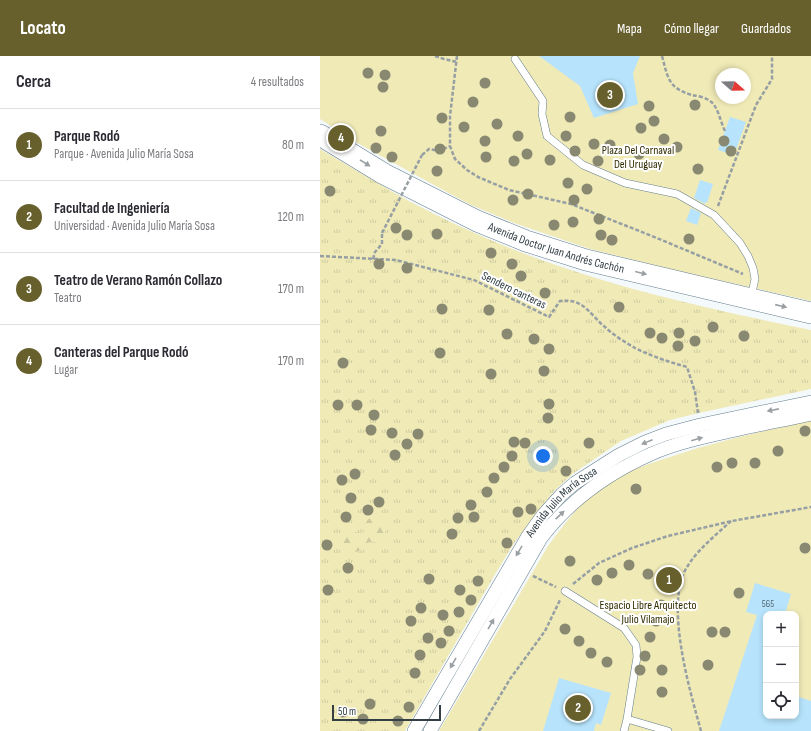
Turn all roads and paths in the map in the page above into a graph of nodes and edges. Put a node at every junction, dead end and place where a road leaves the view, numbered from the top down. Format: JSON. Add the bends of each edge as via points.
{"nodes":[{"id":1,"x":435,"y":56,"type":"edge"},
{"id":2,"x":457,"y":56,"type":"edge"},
{"id":3,"x":662,"y":56,"type":"edge"},
{"id":4,"x":772,"y":56,"type":"edge"},
{"id":5,"x":515,"y":59,"type":"dead end"},
{"id":6,"x":457,"y":62,"type":"junction"},
{"id":7,"x":725,"y":131,"type":"dead end"},
{"id":8,"x":320,"y":135,"type":"edge"},
{"id":9,"x":450,"y":146,"type":"junction"},
{"id":10,"x":407,"y":169,"type":"dead end"},
{"id":11,"x":414,"y":172,"type":"dead end"},
{"id":12,"x":714,"y":215,"type":"junction"},
{"id":13,"x":320,"y":256,"type":"edge"},
{"id":14,"x":373,"y":259,"type":"junction"},
{"id":15,"x":755,"y":279,"type":"junction"},
{"id":16,"x":751,"y":300,"type":"junction"},
{"id":17,"x":811,"y":313,"type":"edge"},
{"id":18,"x":811,"y":402,"type":"edge"},
{"id":19,"x":811,"y":414,"type":"edge"},
{"id":20,"x":700,"y":425,"type":"junction"},
{"id":21,"x":811,"y":507,"type":"edge"},
{"id":22,"x":732,"y":521,"type":"junction"},
{"id":23,"x":522,"y":570,"type":"junction"},
{"id":24,"x":565,"y":591,"type":"junction"},
{"id":25,"x":627,"y":719,"type":"junction"},
{"id":26,"x":414,"y":731,"type":"edge"},
{"id":27,"x":430,"y":731,"type":"edge"},
{"id":28,"x":478,"y":731,"type":"edge"},
{"id":29,"x":624,"y":731,"type":"edge"},
{"id":30,"x":668,"y":731,"type":"edge"},
{"id":31,"x":701,"y":731,"type":"edge"}],
"edges":[{"from":1,"to":6,"type":"path"},
{"from":2,"to":6,"type":"path"},
{"from":3,"to":7,"type":"path","via":[[669,81],[681,92],[709,100],[717,108]]},
{"from":4,"to":12,"type":"path","via":[[772,79],[756,105],[740,142]]},
{"from":5,"to":12,"type":"lane","via":[[543,101],[542,114],[547,136],[583,165],[624,183],[677,194]]},
{"from":6,"to":9,"type":"path","via":[[450,116]]},
{"from":8,"to":16,"type":"main road","name":"Avenida Doctor Juan Andrés Cachón","one_way":true,"via":[[384,174],[477,221],[526,241],[586,260]]},
{"from":9,"to":14,"type":"path","bridge":true,"via":[[439,151],[429,149],[422,155],[382,233],[382,244]]},
{"from":9,"to":15,"type":"path","via":[[455,159],[478,177],[510,190],[571,204]]},
{"from":10,"to":11,"type":"path"},
{"from":12,"to":15,"type":"lane","via":[[740,243],[753,268]]},
{"from":13,"to":14,"type":"path","name":"Sendero canteras"},
{"from":14,"to":20,"type":"path","name":"Sendero canteras","via":[[396,260],[474,280],[549,317],[560,301],[576,301],[634,348],[687,367]]},
{"from":15,"to":16,"type":"lane"},
{"from":16,"to":17,"type":"main road","name":"Avenida Doctor Juan Andrés Cachón","one_way":true},
{"from":18,"to":20,"type":"street","name":"Avenida Julio María Sosa","one_way":true},
{"from":23,"to":19,"type":"street","name":"Avenida Julio María Sosa","one_way":true,"via":[[555,520],[578,498],[628,465],[653,453],[700,438]]},
{"from":20,"to":26,"type":"street","name":"Avenida Julio María Sosa","one_way":true,"via":[[644,442],[595,470],[562,494],[528,536]]},
{"from":21,"to":22,"type":"path"},
{"from":22,"to":24,"type":"path","via":[[668,536],[632,548],[599,563]]},
{"from":22,"to":31,"type":"path","via":[[704,546],[686,568],[677,602],[678,627],[690,691]]},
{"from":23,"to":24,"type":"path"},
{"from":27,"to":23,"type":"street","name":"Avenida Julio María Sosa","one_way":true},
{"from":24,"to":25,"type":"lane","via":[[624,628],[636,645],[637,657]]},
{"from":24,"to":28,"type":"path","via":[[545,631],[510,679]]},
{"from":25,"to":29,"type":"lane"},
{"from":25,"to":30,"type":"lane"}]}
